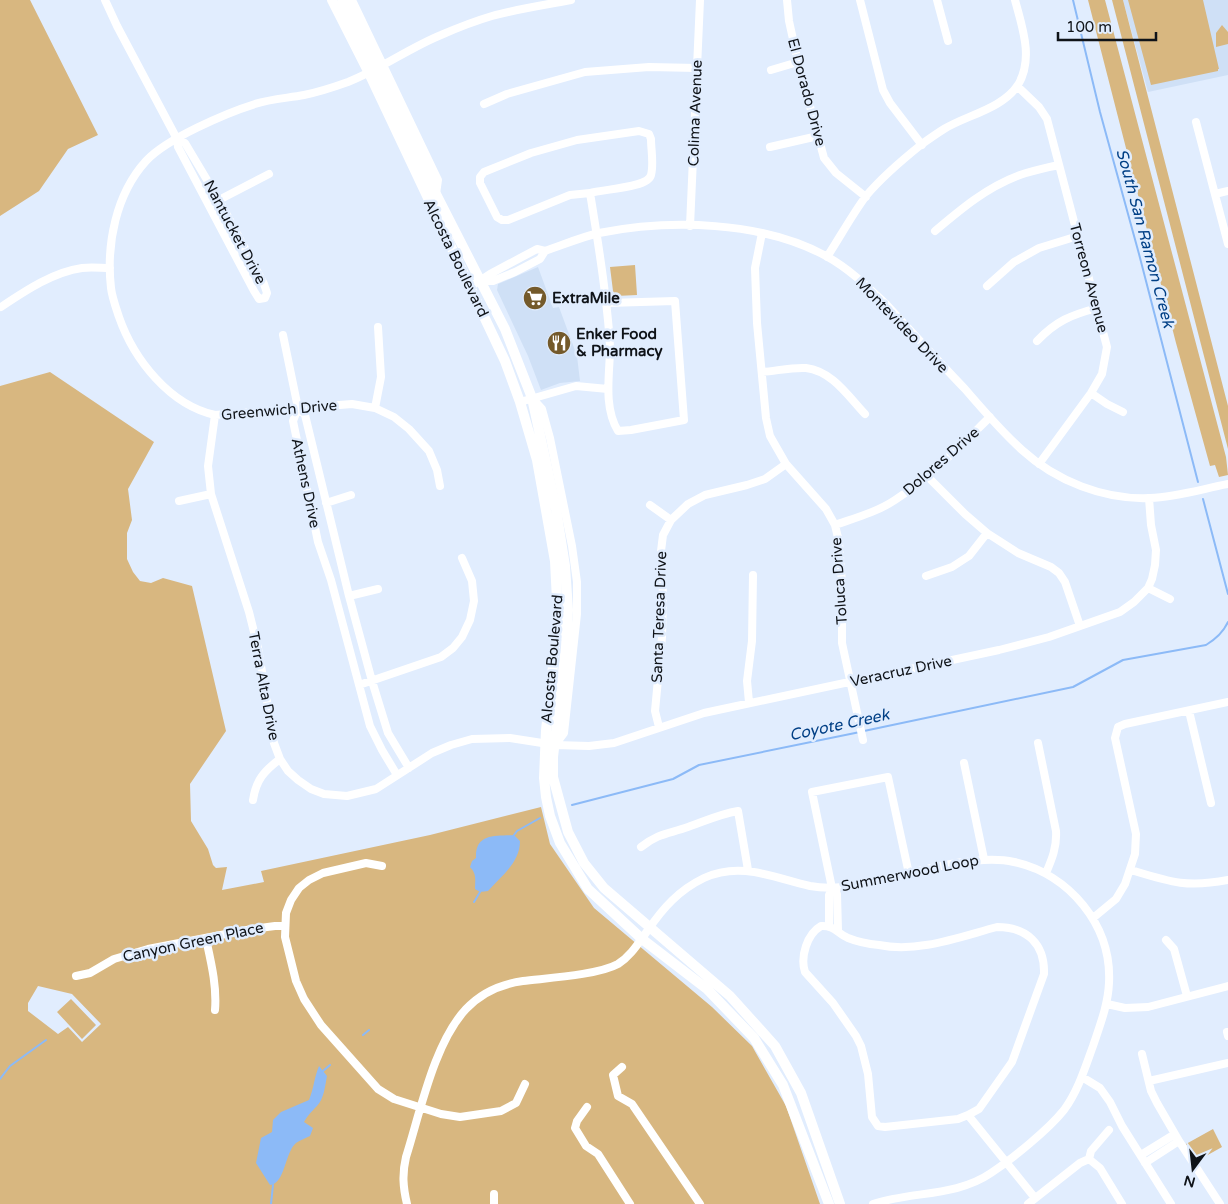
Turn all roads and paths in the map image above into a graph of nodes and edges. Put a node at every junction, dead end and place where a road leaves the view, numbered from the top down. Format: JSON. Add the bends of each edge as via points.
{"nodes":[{"id":1,"x":105,"y":0,"type":"edge"},
{"id":2,"x":332,"y":0,"type":"edge"},
{"id":3,"x":343,"y":0,"type":"edge"},
{"id":4,"x":352,"y":0,"type":"edge"},
{"id":5,"x":571,"y":0,"type":"edge"},
{"id":6,"x":700,"y":0,"type":"edge"},
{"id":7,"x":787,"y":0,"type":"edge"},
{"id":8,"x":860,"y":0,"type":"edge"},
{"id":9,"x":937,"y":0,"type":"edge"},
{"id":10,"x":1015,"y":0,"type":"edge"},
{"id":11,"x":948,"y":41,"type":"dead end"},
{"id":12,"x":798,"y":62,"type":"junction"},
{"id":13,"x":697,"y":68,"type":"junction"},
{"id":14,"x":376,"y":69,"type":"junction"},
{"id":15,"x":772,"y":70,"type":"dead end"},
{"id":16,"x":1017,"y":86,"type":"junction"},
{"id":17,"x":484,"y":104,"type":"dead end"},
{"id":18,"x":1196,"y":122,"type":"dead end"},
{"id":19,"x":818,"y":136,"type":"junction"},
{"id":20,"x":177,"y":139,"type":"junction"},
{"id":21,"x":922,"y":145,"type":"junction"},
{"id":22,"x":770,"y":147,"type":"dead end"},
{"id":23,"x":1058,"y":165,"type":"junction"},
{"id":24,"x":269,"y":174,"type":"dead end"},
{"id":25,"x":1228,"y":191,"type":"edge"},
{"id":26,"x":590,"y":192,"type":"junction"},
{"id":27,"x":1215,"y":194,"type":"junction"},
{"id":28,"x":866,"y":197,"type":"junction"},
{"id":29,"x":219,"y":200,"type":"junction"},
{"id":30,"x":209,"y":205,"type":"junction"},
{"id":31,"x":690,"y":226,"type":"junction"},
{"id":32,"x":935,"y":231,"type":"dead end"},
{"id":33,"x":762,"y":233,"type":"junction"},
{"id":34,"x":597,"y":234,"type":"junction"},
{"id":35,"x":1078,"y":236,"type":"junction"},
{"id":36,"x":242,"y":242,"type":"junction"},
{"id":37,"x":1228,"y":244,"type":"edge"},
{"id":38,"x":231,"y":248,"type":"junction"},
{"id":39,"x":827,"y":257,"type":"junction"},
{"id":40,"x":110,"y":268,"type":"junction"},
{"id":41,"x":481,"y":281,"type":"junction"},
{"id":42,"x":987,"y":286,"type":"dead end"},
{"id":43,"x":470,"y":287,"type":"junction"},
{"id":44,"x":607,"y":303,"type":"junction"},
{"id":45,"x":1,"y":307,"type":"edge"},
{"id":46,"x":1098,"y":308,"type":"junction"},
{"id":47,"x":378,"y":327,"type":"dead end"},
{"id":48,"x":283,"y":335,"type":"dead end"},
{"id":49,"x":1037,"y":341,"type":"dead end"},
{"id":50,"x":763,"y":372,"type":"junction"},
{"id":51,"x":608,"y":389,"type":"junction"},
{"id":52,"x":1091,"y":393,"type":"junction"},
{"id":53,"x":532,"y":398,"type":"junction"},
{"id":54,"x":520,"y":402,"type":"junction"},
{"id":55,"x":298,"y":408,"type":"junction"},
{"id":56,"x":375,"y":408,"type":"junction"},
{"id":57,"x":1123,"y":412,"type":"dead end"},
{"id":58,"x":865,"y":414,"type":"dead end"},
{"id":59,"x":215,"y":415,"type":"junction"},
{"id":60,"x":990,"y":417,"type":"junction"},
{"id":61,"x":786,"y":464,"type":"junction"},
{"id":62,"x":1039,"y":464,"type":"junction"},
{"id":63,"x":927,"y":476,"type":"junction"},
{"id":64,"x":1228,"y":484,"type":"edge"},
{"id":65,"x":440,"y":486,"type":"dead end"},
{"id":66,"x":211,"y":494,"type":"junction"},
{"id":67,"x":351,"y":495,"type":"dead end"},
{"id":68,"x":1149,"y":498,"type":"junction"},
{"id":69,"x":179,"y":501,"type":"dead end"},
{"id":70,"x":326,"y":502,"type":"junction"},
{"id":71,"x":650,"y":505,"type":"dead end"},
{"id":72,"x":671,"y":520,"type":"junction"},
{"id":73,"x":835,"y":525,"type":"junction"},
{"id":74,"x":987,"y":533,"type":"junction"},
{"id":75,"x":462,"y":558,"type":"dead end"},
{"id":76,"x":753,"y":575,"type":"dead end"},
{"id":77,"x":926,"y":576,"type":"dead end"},
{"id":78,"x":1148,"y":588,"type":"junction"},
{"id":79,"x":378,"y":589,"type":"dead end"},
{"id":80,"x":349,"y":596,"type":"junction"},
{"id":81,"x":1170,"y":599,"type":"dead end"},
{"id":82,"x":1080,"y":626,"type":"junction"},
{"id":83,"x":372,"y":681,"type":"junction"},
{"id":84,"x":851,"y":681,"type":"junction"},
{"id":85,"x":359,"y":685,"type":"junction"},
{"id":86,"x":749,"y":702,"type":"junction"},
{"id":87,"x":1228,"y":702,"type":"edge"},
{"id":88,"x":1189,"y":711,"type":"junction"},
{"id":89,"x":660,"y":727,"type":"junction"},
{"id":90,"x":863,"y":740,"type":"dead end"},
{"id":91,"x":1038,"y":743,"type":"dead end"},
{"id":92,"x":550,"y":745,"type":"junction"},
{"id":93,"x":280,"y":759,"type":"junction"},
{"id":94,"x":964,"y":763,"type":"dead end"},
{"id":95,"x":409,"y":768,"type":"junction"},
{"id":96,"x":397,"y":775,"type":"junction"},
{"id":97,"x":253,"y":800,"type":"dead end"},
{"id":98,"x":1211,"y":803,"type":"dead end"},
{"id":99,"x":641,"y":847,"type":"dead end"},
{"id":100,"x":984,"y":859,"type":"junction"},
{"id":101,"x":382,"y":866,"type":"dead end"},
{"id":102,"x":748,"y":870,"type":"junction"},
{"id":103,"x":1131,"y":870,"type":"junction"},
{"id":104,"x":1046,"y":873,"type":"junction"},
{"id":105,"x":909,"y":874,"type":"junction"},
{"id":106,"x":1228,"y":880,"type":"edge"},
{"id":107,"x":832,"y":888,"type":"junction"},
{"id":108,"x":1093,"y":918,"type":"junction"},
{"id":109,"x":285,"y":926,"type":"junction"},
{"id":110,"x":829,"y":926,"type":"junction"},
{"id":111,"x":649,"y":928,"type":"junction"},
{"id":112,"x":838,"y":930,"type":"junction"},
{"id":113,"x":206,"y":939,"type":"junction"},
{"id":114,"x":642,"y":939,"type":"junction"},
{"id":115,"x":1166,"y":940,"type":"dead end"},
{"id":116,"x":76,"y":976,"type":"dead end"},
{"id":117,"x":1228,"y":986,"type":"edge"},
{"id":118,"x":1188,"y":996,"type":"junction"},
{"id":119,"x":1107,"y":1004,"type":"junction"},
{"id":120,"x":215,"y":1010,"type":"dead end"},
{"id":121,"x":1142,"y":1054,"type":"dead end"},
{"id":122,"x":1228,"y":1063,"type":"edge"},
{"id":123,"x":622,"y":1067,"type":"dead end"},
{"id":124,"x":1082,"y":1077,"type":"junction"},
{"id":125,"x":1149,"y":1081,"type":"junction"},
{"id":126,"x":525,"y":1084,"type":"dead end"},
{"id":127,"x":422,"y":1107,"type":"junction"},
{"id":128,"x":587,"y":1108,"type":"dead end"},
{"id":129,"x":968,"y":1115,"type":"junction"},
{"id":130,"x":1110,"y":1130,"type":"dead end"},
{"id":131,"x":1177,"y":1137,"type":"junction"},
{"id":132,"x":1141,"y":1155,"type":"junction"},
{"id":133,"x":1089,"y":1159,"type":"junction"},
{"id":134,"x":1005,"y":1162,"type":"junction"},
{"id":135,"x":1145,"y":1163,"type":"junction"},
{"id":136,"x":494,"y":1194,"type":"dead end"},
{"id":137,"x":1035,"y":1198,"type":"junction"},
{"id":138,"x":406,"y":1204,"type":"edge"},
{"id":139,"x":494,"y":1204,"type":"edge"},
{"id":140,"x":630,"y":1204,"type":"edge"},
{"id":141,"x":700,"y":1204,"type":"edge"},
{"id":142,"x":828,"y":1204,"type":"edge"},
{"id":143,"x":840,"y":1204,"type":"edge"},
{"id":144,"x":873,"y":1204,"type":"edge"},
{"id":145,"x":1028,"y":1204,"type":"edge"},
{"id":146,"x":1122,"y":1204,"type":"edge"},
{"id":147,"x":1171,"y":1204,"type":"edge"},
{"id":148,"x":1220,"y":1204,"type":"edge"}],
"edges":[{"from":1,"to":20,"type":"street","name":"Nantucket Drive"},
{"from":2,"to":14,"type":"main road","name":"Alcosta Boulevard"},
{"from":3,"to":14,"type":"main road","name":"Alcosta Boulevard"},
{"from":4,"to":14,"type":"street","name":"Alcosta Boulevard"},
{"from":5,"to":14,"type":"street","name":"Greenwich Drive","via":[[491,16],[439,36]]},
{"from":6,"to":13,"type":"street","name":"Colima Avenue"},
{"from":7,"to":12,"type":"street","name":"El Dorado Drive"},
{"from":8,"to":21,"type":"street","via":[[883,90]]},
{"from":9,"to":11,"type":"street"},
{"from":10,"to":16,"type":"street","via":[[1026,53],[1024,71]]},
{"from":12,"to":15,"type":"street"},
{"from":12,"to":19,"type":"street","name":"El Dorado Drive"},
{"from":13,"to":17,"type":"street","via":[[649,67],[585,72],[507,94]]},
{"from":13,"to":31,"type":"street","name":"Colima Avenue"},
{"from":14,"to":20,"type":"street","name":"Greenwich Drive","via":[[334,87],[236,110]]},
{"from":14,"to":41,"type":"main road","name":"Alcosta Boulevard"},
{"from":14,"to":43,"type":"main road","name":"Alcosta Boulevard"},
{"from":16,"to":21,"type":"street","via":[[1002,101],[944,129]]},
{"from":16,"to":23,"type":"street","name":"Torreon Avenue","via":[[1047,119]]},
{"from":18,"to":27,"type":"street"},
{"from":19,"to":22,"type":"street"},
{"from":19,"to":28,"type":"street","name":"El Dorado Drive","via":[[824,158],[836,173]]},
{"from":20,"to":29,"type":"street","name":"Nantucket Drive","via":[[184,143]]},
{"from":20,"to":30,"type":"street","name":"Nantucket Drive","via":[[178,147]]},
{"from":20,"to":40,"type":"street","name":"Greenwich Drive","via":[[146,161],[129,186],[114,227]]},
{"from":21,"to":28,"type":"street"},
{"from":23,"to":32,"type":"street","via":[[1020,175],[993,188],[964,206]]},
{"from":23,"to":35,"type":"street","name":"Torreon Avenue"},
{"from":24,"to":29,"type":"street"},
{"from":25,"to":27,"type":"street"},
{"from":26,"to":26,"type":"street","via":[[502,220],[497,217],[480,177],[484,172],[577,140],[640,131],[649,134],[652,174],[649,180]]},
{"from":26,"to":34,"type":"street"},
{"from":27,"to":37,"type":"street"},
{"from":28,"to":39,"type":"street"},
{"from":29,"to":30,"type":"street"},
{"from":29,"to":36,"type":"street","name":"Nantucket Drive"},
{"from":30,"to":38,"type":"street","name":"Nantucket Drive"},
{"from":31,"to":33,"type":"street","name":"Montevideo Drive","via":[[737,228]]},
{"from":31,"to":34,"type":"street","name":"Montevideo Drive"},
{"from":33,"to":39,"type":"street","name":"Montevideo Drive"},
{"from":33,"to":50,"type":"street","name":"Toluca Drive","via":[[755,268]]},
{"from":34,"to":41,"type":"street","name":"Montevideo Drive","via":[[545,251],[540,259],[493,281]]},
{"from":34,"to":44,"type":"street"},
{"from":35,"to":42,"type":"street","via":[[1039,248],[1014,262]]},
{"from":35,"to":46,"type":"street","name":"Torreon Avenue"},
{"from":36,"to":38,"type":"street"},
{"from":36,"to":38,"type":"street","name":"Nantucket Drive","via":[[266,290],[264,298],[259,299],[256,295]]},
{"from":39,"to":60,"type":"street","name":"Montevideo Drive","via":[[865,283]]},
{"from":40,"to":45,"type":"street","via":[[83,268],[58,275]]},
{"from":40,"to":59,"type":"street","name":"Greenwich Drive","via":[[111,290],[120,320],[141,361],[174,395],[194,409]]},
{"from":41,"to":43,"type":"street","name":"Montevideo Drive"},
{"from":41,"to":53,"type":"main road","name":"Alcosta Boulevard","via":[[505,329]]},
{"from":43,"to":54,"type":"main road","name":"Alcosta Boulevard","via":[[505,360]]},
{"from":44,"to":51,"type":"street"},
{"from":44,"to":51,"type":"street","via":[[675,301],[684,420],[618,431],[613,422]]},
{"from":46,"to":49,"type":"street","via":[[1061,320]]},
{"from":46,"to":52,"type":"street","name":"Torreon Avenue","via":[[1107,348],[1102,374]]},
{"from":47,"to":56,"type":"street","via":[[382,377]]},
{"from":48,"to":55,"type":"street"},
{"from":50,"to":58,"type":"street","via":[[805,368],[820,371]]},
{"from":50,"to":61,"type":"street","name":"Toluca Drive","via":[[770,436]]},
{"from":51,"to":53,"type":"street","via":[[576,386]]},
{"from":52,"to":57,"type":"street"},
{"from":52,"to":62,"type":"street","name":"Torreon Avenue"},
{"from":53,"to":54,"type":"street"},
{"from":53,"to":92,"type":"main road","name":"Alcosta Boulevard","via":[[556,509],[568,610],[566,647]]},
{"from":54,"to":92,"type":"main road","name":"Alcosta Boulevard","via":[[537,460],[558,581]]},
{"from":55,"to":56,"type":"street","name":"Greenwich Drive","via":[[352,404]]},
{"from":55,"to":59,"type":"street","name":"Greenwich Drive"},
{"from":55,"to":70,"type":"street","name":"Athens Drive","via":[[305,415]]},
{"from":55,"to":85,"type":"street","name":"Athens Drive","via":[[293,421],[310,509]]},
{"from":56,"to":65,"type":"street","name":"Greenwich Drive","via":[[394,417],[429,451]]},
{"from":59,"to":66,"type":"street","name":"Terra Alta Drive","via":[[208,466]]},
{"from":60,"to":62,"type":"street","name":"Montevideo Drive"},
{"from":60,"to":63,"type":"street","name":"Dolores Drive"},
{"from":61,"to":72,"type":"street","name":"Santa Teresa Drive","via":[[765,479],[747,486],[704,495]]},
{"from":61,"to":73,"type":"street","name":"Toluca Drive","via":[[826,509]]},
{"from":62,"to":68,"type":"street","name":"Montevideo Drive","via":[[1099,492]]},
{"from":63,"to":73,"type":"street","name":"Dolores Drive","via":[[894,501]]},
{"from":63,"to":74,"type":"street"},
{"from":64,"to":68,"type":"street","name":"Montevideo Drive"},
{"from":66,"to":69,"type":"street"},
{"from":66,"to":93,"type":"street","name":"Terra Alta Drive","via":[[249,612],[272,738]]},
{"from":67,"to":70,"type":"street"},
{"from":68,"to":78,"type":"street","via":[[1156,550]]},
{"from":70,"to":80,"type":"street","name":"Athens Drive"},
{"from":71,"to":72,"type":"street"},
{"from":72,"to":89,"type":"street","name":"Santa Teresa Drive","via":[[663,535],[661,551],[662,637],[655,711]]},
{"from":73,"to":84,"type":"street","name":"Toluca Drive","via":[[842,584],[842,643]]},
{"from":74,"to":77,"type":"street","via":[[969,556],[952,567]]},
{"from":74,"to":82,"type":"street","via":[[1059,573]]},
{"from":75,"to":83,"type":"street","via":[[472,581],[474,601],[462,637],[441,657]]},
{"from":76,"to":86,"type":"street","via":[[752,641],[747,681]]},
{"from":78,"to":81,"type":"street"},
{"from":78,"to":82,"type":"street","name":"Veracruz Drive","via":[[1120,612]]},
{"from":79,"to":80,"type":"street"},
{"from":80,"to":83,"type":"street","name":"Athens Drive"},
{"from":82,"to":84,"type":"street","name":"Veracruz Drive","via":[[999,650]]},
{"from":83,"to":85,"type":"street"},
{"from":83,"to":95,"type":"street","name":"Athens Drive","via":[[388,733]]},
{"from":84,"to":86,"type":"street","name":"Veracruz Drive"},
{"from":84,"to":90,"type":"street","name":"Toluca Drive"},
{"from":85,"to":96,"type":"street","name":"Athens Drive","via":[[370,726]]},
{"from":86,"to":89,"type":"street","name":"Veracruz Drive"},
{"from":87,"to":88,"type":"street"},
{"from":88,"to":98,"type":"street"},
{"from":88,"to":103,"type":"street","via":[[1125,724],[1116,732],[1136,834]]},
{"from":89,"to":92,"type":"street","name":"Veracruz Drive","via":[[614,743]]},
{"from":91,"to":104,"type":"street","via":[[1057,843]]},
{"from":92,"to":95,"type":"street","name":"Terra Alta Drive","via":[[510,738],[472,739],[432,753]]},
{"from":92,"to":111,"type":"main road","name":"Alcosta Boulevard","via":[[553,777],[568,832],[584,863],[604,888]]},
{"from":92,"to":114,"type":"main road","name":"Alcosta Boulevard","via":[[546,798],[560,844],[588,889]]},
{"from":93,"to":96,"type":"street","name":"Terra Alta Drive","via":[[298,780],[324,794],[347,796],[376,790]]},
{"from":93,"to":97,"type":"street","via":[[260,777]]},
{"from":94,"to":100,"type":"street"},
{"from":95,"to":96,"type":"street","name":"Terra Alta Drive"},
{"from":99,"to":102,"type":"street","via":[[664,833],[738,810]]},
{"from":100,"to":104,"type":"street","name":"Summerwood Loop","via":[[1010,860]]},
{"from":100,"to":105,"type":"street","name":"Summerwood Loop"},
{"from":101,"to":109,"type":"street","via":[[366,863],[323,872],[309,880],[291,900]]},
{"from":102,"to":107,"type":"street","name":"Summerwood Loop","via":[[814,887]]},
{"from":102,"to":111,"type":"street","name":"Summerwood Loop","via":[[706,877],[684,889]]},
{"from":103,"to":106,"type":"street","via":[[1187,885]]},
{"from":103,"to":108,"type":"street","via":[[1116,899]]},
{"from":104,"to":108,"type":"street","name":"Summerwood Loop","via":[[1076,897]]},
{"from":105,"to":107,"type":"street","name":"Summerwood Loop"},
{"from":105,"to":107,"type":"street","via":[[888,777],[812,792]]},
{"from":107,"to":110,"type":"street"},
{"from":107,"to":112,"type":"street","via":[[837,894]]},
{"from":108,"to":119,"type":"street","name":"Summerwood Loop","via":[[1106,953]]},
{"from":109,"to":113,"type":"street","name":"Canyon Green Place"},
{"from":109,"to":127,"type":"street","via":[[296,981],[321,1025],[378,1089]]},
{"from":110,"to":112,"type":"street"},
{"from":110,"to":129,"type":"street","via":[[821,926],[810,938],[803,967],[845,1018],[861,1046],[874,1121],[885,1128]]},
{"from":111,"to":114,"type":"street","name":"Summerwood Loop"},
{"from":111,"to":143,"type":"main road","name":"Alcosta Boulevard","via":[[730,996],[775,1046],[801,1093]]},
{"from":112,"to":129,"type":"street","via":[[847,938],[862,942],[882,946],[916,946],[1007,927],[1030,936],[1042,953],[1044,974],[1012,1062],[979,1109]]},
{"from":113,"to":116,"type":"street","name":"Canyon Green Place","via":[[114,958],[90,973]]},
{"from":113,"to":120,"type":"street","via":[[214,980]]},
{"from":114,"to":127,"type":"street","name":"Summerwood Loop","via":[[629,956],[616,964],[589,972],[499,986],[483,995],[467,1008],[442,1047]]},
{"from":114,"to":142,"type":"main road","name":"Alcosta Boulevard","via":[[708,989],[754,1038],[783,1085]]},
{"from":115,"to":118,"type":"street","via":[[1174,949]]},
{"from":117,"to":118,"type":"street"},
{"from":118,"to":119,"type":"street","via":[[1148,1006],[1125,1008]]},
{"from":119,"to":124,"type":"street","name":"Summerwood Loop"},
{"from":121,"to":125,"type":"street"},
{"from":122,"to":125,"type":"street"},
{"from":123,"to":141,"type":"street","via":[[613,1075],[618,1096],[632,1104]]},
{"from":124,"to":132,"type":"street","via":[[1100,1088]]},
{"from":124,"to":134,"type":"street","name":"Summerwood Loop","via":[[1066,1108]]},
{"from":125,"to":131,"type":"street","via":[[1157,1103]]},
{"from":126,"to":127,"type":"street","via":[[516,1103],[501,1111],[460,1117]]},
{"from":127,"to":138,"type":"street","name":"Summerwood Loop","via":[[402,1171]]},
{"from":128,"to":140,"type":"street","via":[[575,1128],[586,1146],[598,1154]]},
{"from":129,"to":134,"type":"street"},
{"from":130,"to":133,"type":"street","via":[[1091,1151]]},
{"from":131,"to":132,"type":"street"},
{"from":131,"to":135,"type":"street"},
{"from":131,"to":148,"type":"street"},
{"from":132,"to":135,"type":"street"},
{"from":133,"to":137,"type":"street","via":[[1080,1162]]},
{"from":133,"to":146,"type":"street","via":[[1100,1168]]},
{"from":134,"to":137,"type":"street"},
{"from":134,"to":144,"type":"street","name":"Summerwood Loop","via":[[988,1176],[967,1185]]},
{"from":135,"to":147,"type":"street"},
{"from":136,"to":139,"type":"street"},
{"from":137,"to":145,"type":"street"}]}
